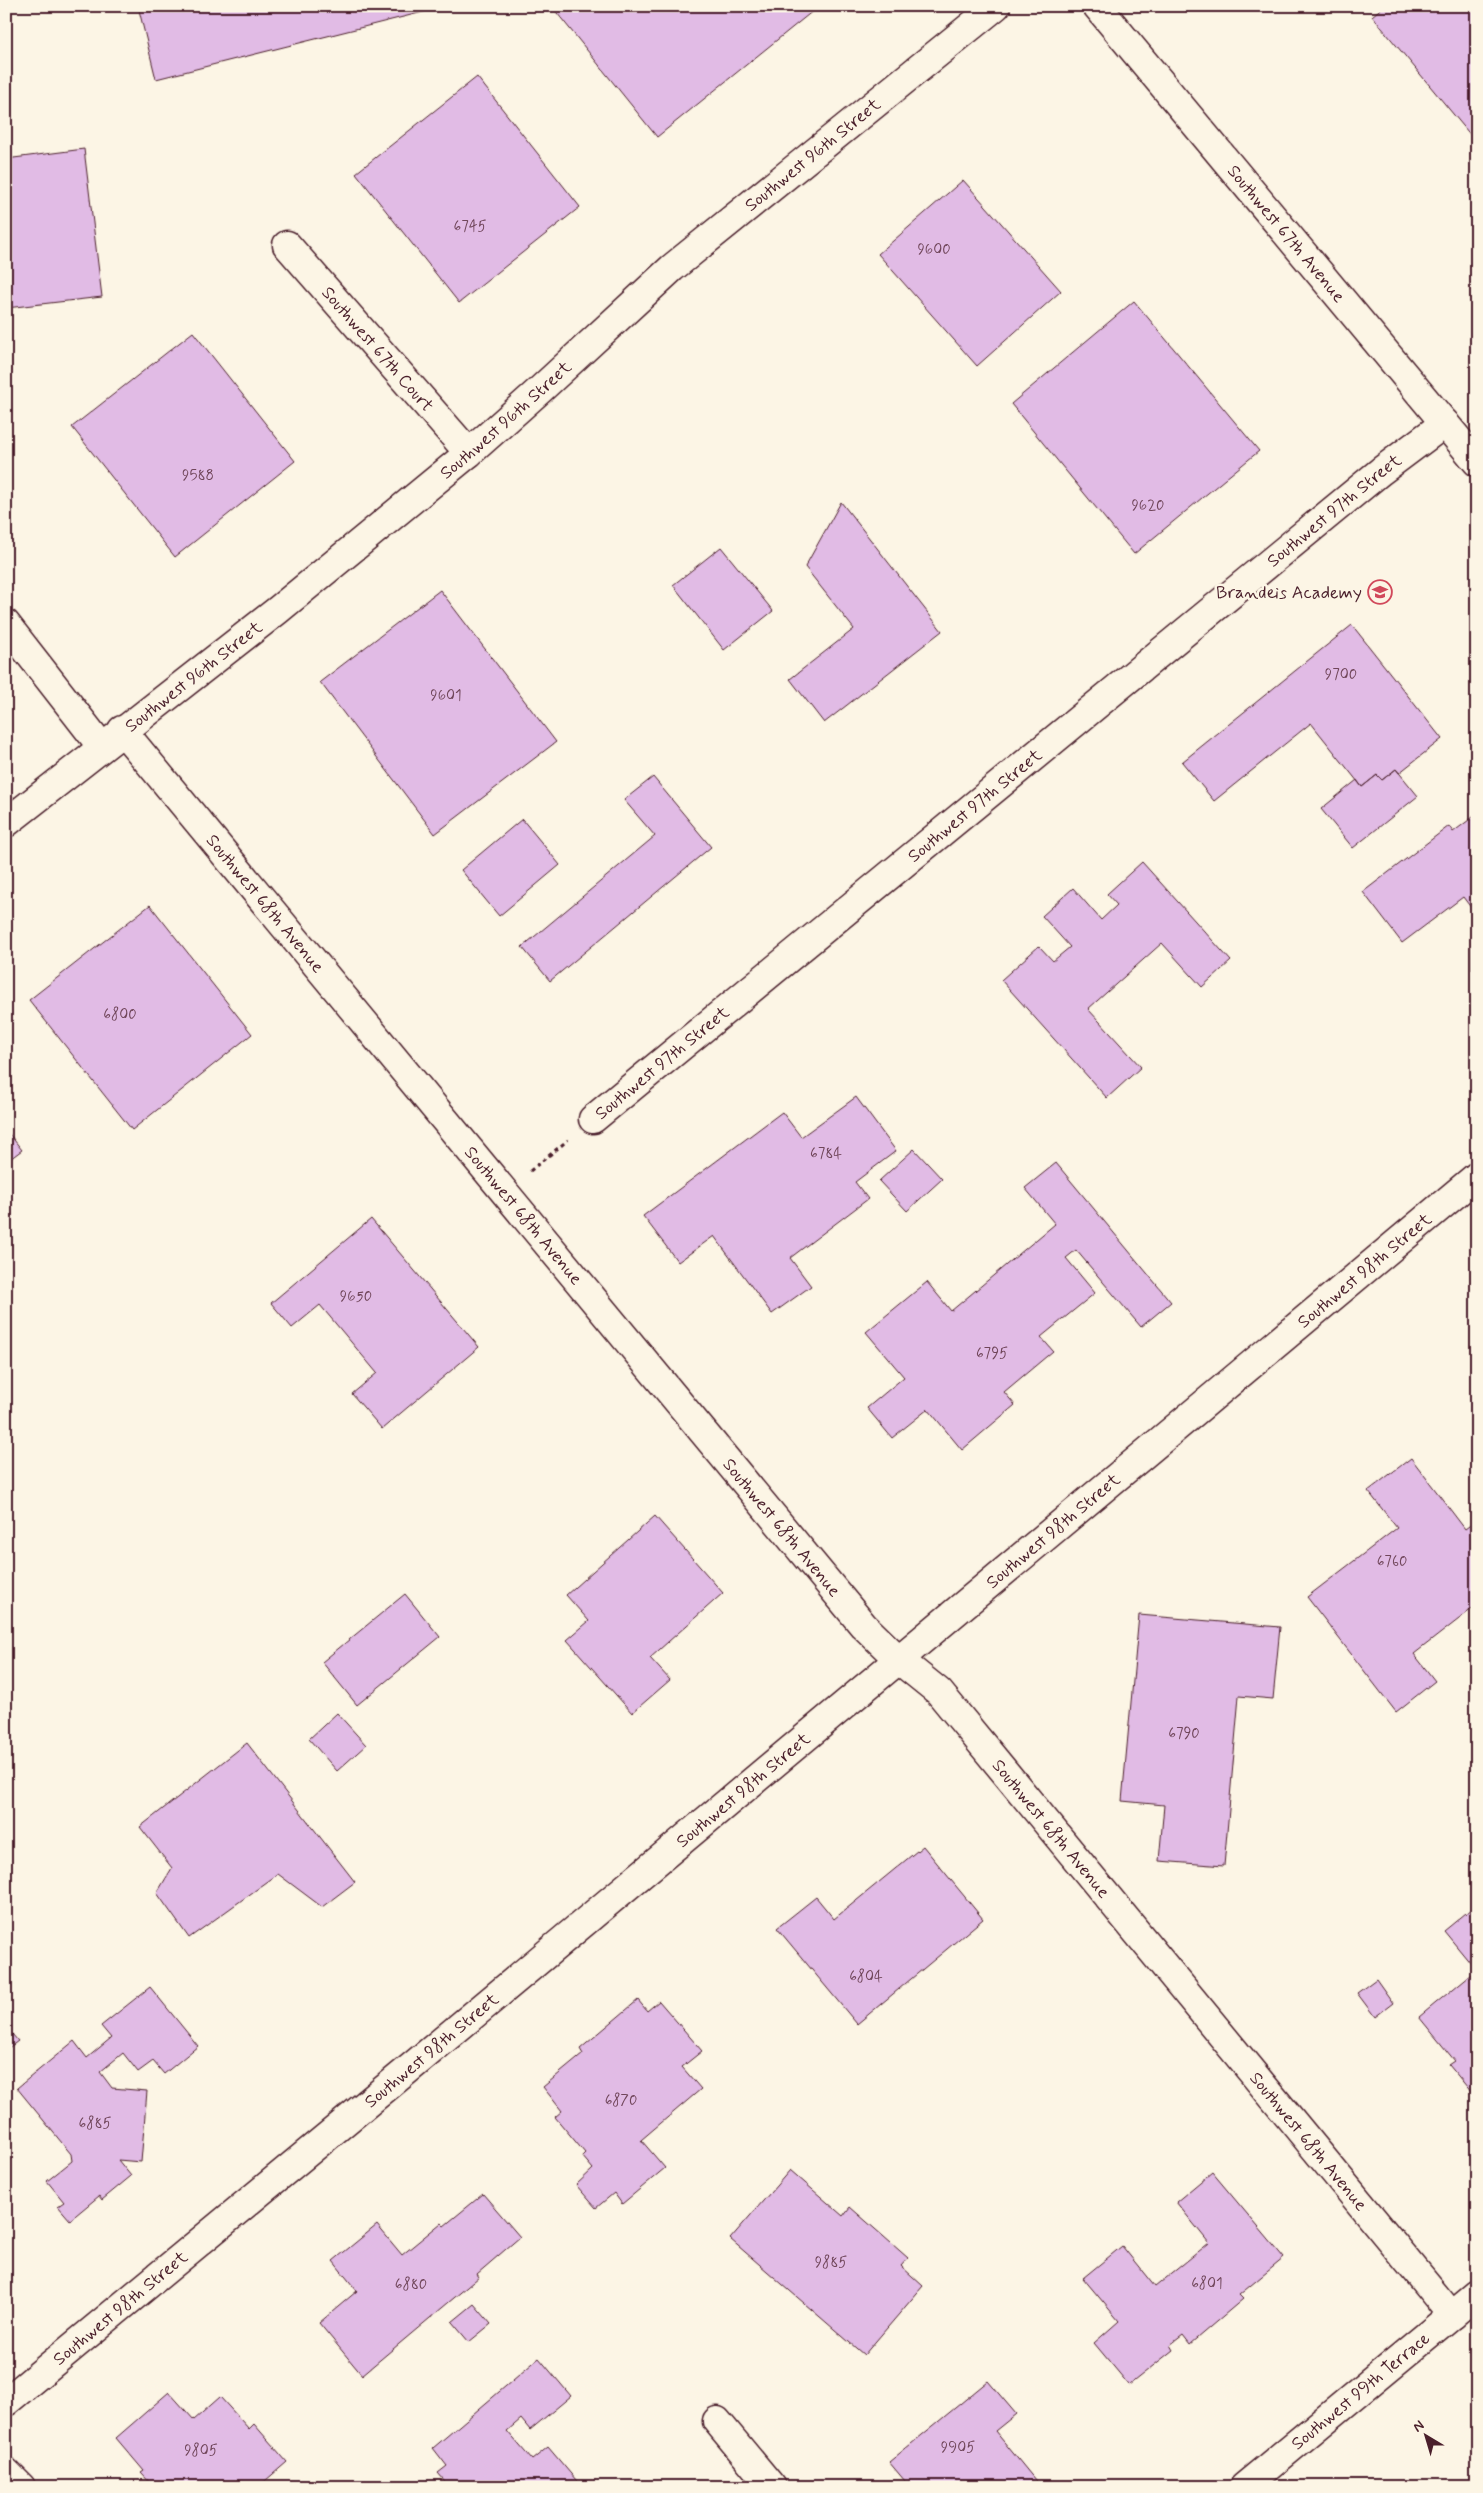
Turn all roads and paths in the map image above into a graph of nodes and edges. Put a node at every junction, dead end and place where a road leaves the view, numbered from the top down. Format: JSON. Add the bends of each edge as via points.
{"nodes":[{"id":1,"x":996,"y":6,"type":"edge"},
{"id":2,"x":1097,"y":6,"type":"edge"},
{"id":3,"x":287,"y":245,"type":"dead end"},
{"id":4,"x":1445,"y":423,"type":"junction"},
{"id":5,"x":468,"y":452,"type":"junction"},
{"id":6,"x":1477,"y":462,"type":"edge"},
{"id":7,"x":6,"y":624,"type":"edge"},
{"id":8,"x":112,"y":738,"type":"junction"},
{"id":9,"x":6,"y":823,"type":"edge"},
{"id":10,"x":593,"y":1118,"type":"joint"},
{"id":11,"x":1477,"y":1176,"type":"edge"},
{"id":12,"x":506,"y":1192,"type":"junction"},
{"id":13,"x":898,"y":1659,"type":"junction"},
{"id":14,"x":1477,"y":2294,"type":"edge"},
{"id":15,"x":1452,"y":2315,"type":"junction"},
{"id":16,"x":6,"y":2402,"type":"edge"},
{"id":17,"x":717,"y":2421,"type":"dead end"},
{"id":18,"x":6,"y":2472,"type":"edge"},
{"id":19,"x":21,"y":2487,"type":"edge"},
{"id":20,"x":772,"y":2487,"type":"edge"},
{"id":21,"x":1244,"y":2487,"type":"edge"}],
"edges":[{"from":1,"to":5,"type":"street","name":"Southwest 96th Street","via":[[672,268],[541,390]]},
{"from":2,"to":4,"type":"street","name":"Southwest 67th Avenue"},
{"from":3,"to":5,"type":"street","name":"Southwest 67th Court"},
{"from":4,"to":6,"type":"street","name":"Southwest 67th Avenue"},
{"from":4,"to":10,"type":"street","name":"Southwest 97th Street","via":[[1381,471]]},
{"from":5,"to":8,"type":"street","name":"Southwest 96th Street","via":[[278,610]]},
{"from":7,"to":8,"type":"street","name":"Southwest 68th Avenue"},
{"from":8,"to":9,"type":"street","name":"Southwest 96th Street"},
{"from":8,"to":12,"type":"street","name":"Southwest 68th Avenue"},
{"from":10,"to":12,"type":"path","name":"Southwest 97th Street"},
{"from":11,"to":13,"type":"street","name":"Southwest 98th Street"},
{"from":12,"to":13,"type":"street","name":"Southwest 68th Avenue","via":[[863,1625]]},
{"from":13,"to":15,"type":"street","name":"Southwest 68th Avenue","via":[[939,1692]]},
{"from":13,"to":16,"type":"street","name":"Southwest 98th Street"},
{"from":14,"to":15,"type":"street","name":"Southwest 99th Terrace"},
{"from":15,"to":21,"type":"street","name":"Southwest 99th Terrace"},
{"from":17,"to":20,"type":"street"},
{"from":18,"to":19,"type":"street"}]}
